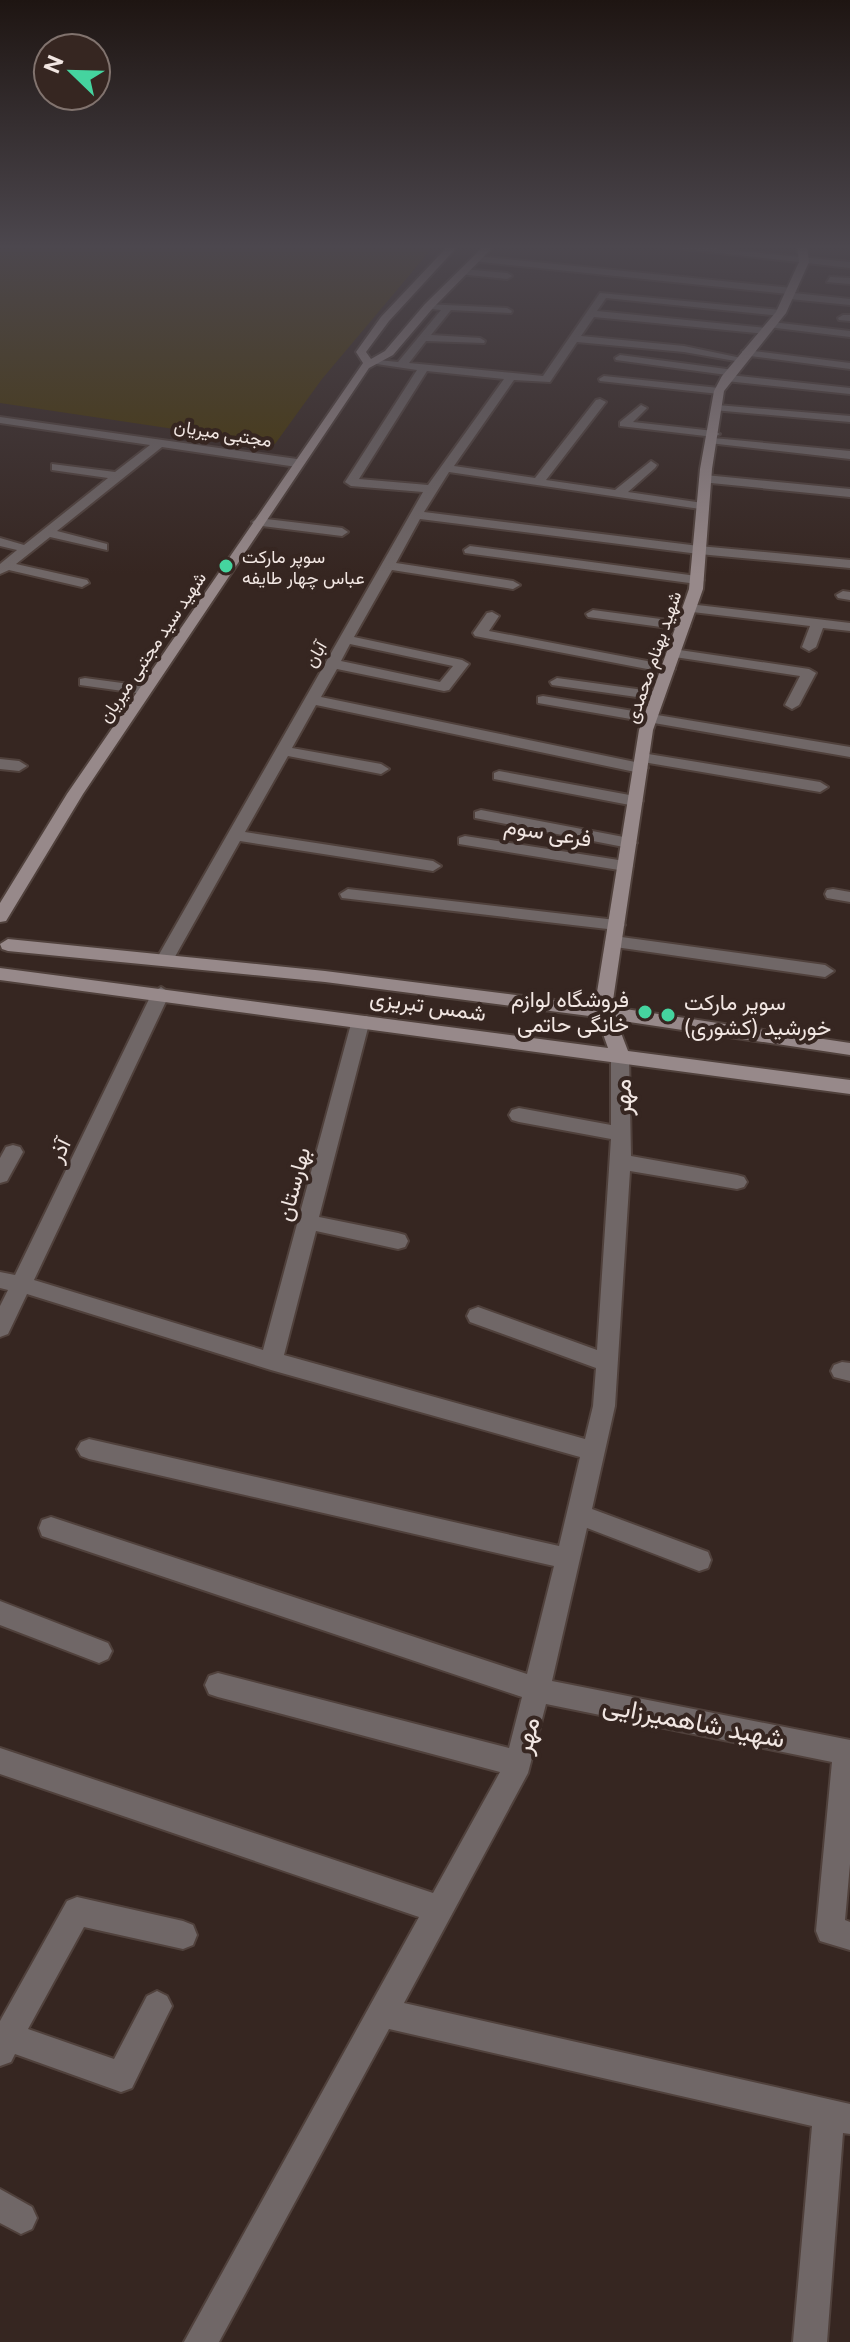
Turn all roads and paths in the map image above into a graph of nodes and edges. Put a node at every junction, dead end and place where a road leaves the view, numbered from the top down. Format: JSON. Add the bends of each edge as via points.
{"nodes":[{"id":1,"x":363,"y":355,"type":"edge"},
{"id":2,"x":384,"y":355,"type":"edge"},
{"id":3,"x":409,"y":355,"type":"edge"},
{"id":4,"x":562,"y":355,"type":"edge"},
{"id":5,"x":745,"y":355,"type":"edge"},
{"id":6,"x":772,"y":355,"type":"edge"},
{"id":7,"x":620,"y":358,"type":"dead end"},
{"id":8,"x":368,"y":362,"type":"junction"},
{"id":9,"x":402,"y":364,"type":"junction"},
{"id":10,"x":850,"y":366,"type":"edge"},
{"id":11,"x":424,"y":367,"type":"junction"},
{"id":12,"x":728,"y":375,"type":"junction"},
{"id":13,"x":511,"y":377,"type":"junction"},
{"id":14,"x":604,"y":379,"type":"dead end"},
{"id":15,"x":719,"y":391,"type":"junction"},
{"id":16,"x":850,"y":391,"type":"edge"},
{"id":17,"x":600,"y":402,"type":"dead end"},
{"id":18,"x":641,"y":408,"type":"dead end"},
{"id":19,"x":717,"y":408,"type":"junction"},
{"id":20,"x":850,"y":419,"type":"edge"},
{"id":21,"x":0,"y":420,"type":"edge"},
{"id":22,"x":713,"y":437,"type":"junction"},
{"id":23,"x":161,"y":442,"type":"junction"},
{"id":24,"x":850,"y":455,"type":"edge"},
{"id":25,"x":297,"y":463,"type":"junction"},
{"id":26,"x":651,"y":465,"type":"dead end"},
{"id":27,"x":56,"y":467,"type":"dead end"},
{"id":28,"x":445,"y":468,"type":"junction"},
{"id":29,"x":115,"y":476,"type":"junction"},
{"id":30,"x":705,"y":479,"type":"junction"},
{"id":31,"x":538,"y":482,"type":"junction"},
{"id":32,"x":431,"y":489,"type":"junction"},
{"id":33,"x":850,"y":493,"type":"edge"},
{"id":34,"x":618,"y":494,"type":"junction"},
{"id":35,"x":703,"y":507,"type":"junction"},
{"id":36,"x":415,"y":515,"type":"junction"},
{"id":37,"x":258,"y":522,"type":"junction"},
{"id":38,"x":47,"y":532,"type":"junction"},
{"id":39,"x":342,"y":532,"type":"dead end"},
{"id":40,"x":0,"y":542,"type":"edge"},
{"id":41,"x":102,"y":547,"type":"dead end"},
{"id":42,"x":26,"y":549,"type":"junction"},
{"id":43,"x":470,"y":550,"type":"dead end"},
{"id":44,"x":699,"y":550,"type":"junction"},
{"id":45,"x":850,"y":564,"type":"edge"},
{"id":46,"x":387,"y":565,"type":"junction"},
{"id":47,"x":3,"y":568,"type":"edge"},
{"id":48,"x":697,"y":580,"type":"junction"},
{"id":49,"x":82,"y":583,"type":"dead end"},
{"id":50,"x":513,"y":585,"type":"dead end"},
{"id":51,"x":689,"y":608,"type":"junction"},
{"id":52,"x":593,"y":614,"type":"dead end"},
{"id":53,"x":492,"y":616,"type":"dead end"},
{"id":54,"x":818,"y":624,"type":"junction"},
{"id":55,"x":683,"y":626,"type":"junction"},
{"id":56,"x":850,"y":627,"type":"edge"},
{"id":57,"x":344,"y":639,"type":"junction"},
{"id":58,"x":809,"y":647,"type":"dead end"},
{"id":59,"x":673,"y":653,"type":"junction"},
{"id":60,"x":330,"y":663,"type":"junction"},
{"id":61,"x":668,"y":669,"type":"junction"},
{"id":62,"x":85,"y":682,"type":"dead end"},
{"id":63,"x":557,"y":682,"type":"dead end"},
{"id":64,"x":144,"y":690,"type":"junction"},
{"id":65,"x":658,"y":696,"type":"junction"},
{"id":66,"x":310,"y":699,"type":"junction"},
{"id":67,"x":543,"y":700,"type":"dead end"},
{"id":68,"x":792,"y":705,"type":"dead end"},
{"id":69,"x":650,"y":718,"type":"junction"},
{"id":70,"x":281,"y":750,"type":"junction"},
{"id":71,"x":850,"y":752,"type":"edge"},
{"id":72,"x":641,"y":763,"type":"junction"},
{"id":73,"x":0,"y":764,"type":"edge"},
{"id":74,"x":19,"y":766,"type":"dead end"},
{"id":75,"x":381,"y":769,"type":"dead end"},
{"id":76,"x":499,"y":776,"type":"dead end"},
{"id":77,"x":820,"y":787,"type":"dead end"},
{"id":78,"x":635,"y":801,"type":"junction"},
{"id":79,"x":481,"y":815,"type":"dead end"},
{"id":80,"x":234,"y":835,"type":"junction"},
{"id":81,"x":465,"y":841,"type":"dead end"},
{"id":82,"x":629,"y":843,"type":"junction"},
{"id":83,"x":433,"y":866,"type":"dead end"},
{"id":84,"x":625,"y":866,"type":"junction"},
{"id":85,"x":348,"y":894,"type":"dead end"},
{"id":86,"x":0,"y":917,"type":"edge"},
{"id":87,"x":615,"y":933,"type":"junction"},
{"id":88,"x":3,"y":944,"type":"edge"},
{"id":89,"x":166,"y":958,"type":"junction"},
{"id":90,"x":825,"y":971,"type":"dead end"},
{"id":91,"x":0,"y":974,"type":"edge"},
{"id":92,"x":161,"y":993,"type":"junction"},
{"id":93,"x":603,"y":1010,"type":"junction"},
{"id":94,"x":361,"y":1020,"type":"junction"},
{"id":95,"x":850,"y":1049,"type":"edge"},
{"id":96,"x":620,"y":1055,"type":"junction"},
{"id":97,"x":850,"y":1087,"type":"edge"},
{"id":98,"x":519,"y":1115,"type":"dead end"},
{"id":99,"x":621,"y":1134,"type":"junction"},
{"id":100,"x":13,"y":1152,"type":"dead end"},
{"id":101,"x":621,"y":1162,"type":"junction"},
{"id":102,"x":0,"y":1176,"type":"edge"},
{"id":103,"x":737,"y":1182,"type":"dead end"},
{"id":104,"x":308,"y":1222,"type":"junction"},
{"id":105,"x":398,"y":1241,"type":"dead end"},
{"id":106,"x":11,"y":1282,"type":"edge"},
{"id":107,"x":478,"y":1316,"type":"dead end"},
{"id":108,"x":0,"y":1328,"type":"edge"},
{"id":109,"x":271,"y":1361,"type":"junction"},
{"id":110,"x":607,"y":1363,"type":"junction"},
{"id":111,"x":89,"y":1449,"type":"dead end"},
{"id":112,"x":594,"y":1451,"type":"junction"},
{"id":113,"x":580,"y":1515,"type":"junction"},
{"id":114,"x":51,"y":1528,"type":"dead end"},
{"id":115,"x":569,"y":1559,"type":"junction"},
{"id":116,"x":699,"y":1560,"type":"dead end"},
{"id":117,"x":0,"y":1613,"type":"edge"},
{"id":118,"x":99,"y":1651,"type":"dead end"},
{"id":119,"x":218,"y":1685,"type":"dead end"},
{"id":120,"x":537,"y":1690,"type":"junction"},
{"id":121,"x":848,"y":1752,"type":"edge"},
{"id":122,"x":0,"y":1761,"type":"edge"},
{"id":123,"x":519,"y":1764,"type":"junction"},
{"id":124,"x":439,"y":1909,"type":"junction"},
{"id":125,"x":183,"y":1935,"type":"dead end"},
{"id":126,"x":850,"y":1936,"type":"edge"},
{"id":127,"x":157,"y":2006,"type":"dead end"},
{"id":128,"x":382,"y":2013,"type":"junction"},
{"id":129,"x":4,"y":2044,"type":"edge"},
{"id":130,"x":840,"y":2116,"type":"edge"},
{"id":131,"x":201,"y":2342,"type":"edge"},
{"id":132,"x":810,"y":2342,"type":"edge"}],
"edges":[{"from":1,"to":8,"type":"street","name":"شهید سید مجتبی میریان"},
{"from":2,"to":8,"type":"street","name":"شهید سید مجتبی میریان"},
{"from":3,"to":9,"type":"street"},
{"from":4,"to":13,"type":"street","via":[[546,380]]},
{"from":5,"to":12,"type":"street","name":"شهید بهنام محمدی"},
{"from":6,"to":10,"type":"street"},
{"from":7,"to":12,"type":"street"},
{"from":8,"to":9,"type":"street"},
{"from":8,"to":25,"type":"street","name":"شهید سید مجتبی میریان"},
{"from":9,"to":11,"type":"street"},
{"from":11,"to":13,"type":"street"},
{"from":11,"to":32,"type":"street","via":[[351,482]]},
{"from":12,"to":15,"type":"street","name":"شهید بهنام محمدی"},
{"from":12,"to":16,"type":"street"},
{"from":13,"to":28,"type":"street","name":"آبان"},
{"from":14,"to":15,"type":"street"},
{"from":15,"to":19,"type":"street","name":"شهید بهنام محمدی"},
{"from":17,"to":31,"type":"street"},
{"from":18,"to":22,"type":"street","via":[[624,424]]},
{"from":19,"to":20,"type":"street"},
{"from":19,"to":22,"type":"street","name":"شهید بهنام محمدی"},
{"from":21,"to":23,"type":"street","name":"مجتبی میریان"},
{"from":22,"to":24,"type":"street"},
{"from":22,"to":30,"type":"street","name":"شهید بهنام محمدی"},
{"from":23,"to":25,"type":"street","name":"مجتبی میریان"},
{"from":23,"to":29,"type":"street"},
{"from":25,"to":37,"type":"street","name":"شهید سید مجتبی میریان"},
{"from":26,"to":34,"type":"street"},
{"from":27,"to":29,"type":"street"},
{"from":28,"to":31,"type":"street"},
{"from":28,"to":32,"type":"street","name":"آبان"},
{"from":29,"to":38,"type":"street"},
{"from":30,"to":33,"type":"street"},
{"from":30,"to":35,"type":"street","name":"شهید بهنام محمدی"},
{"from":31,"to":34,"type":"street"},
{"from":32,"to":36,"type":"street","name":"آبان"},
{"from":34,"to":35,"type":"street"},
{"from":35,"to":44,"type":"street","name":"شهید بهنام محمدی"},
{"from":36,"to":44,"type":"street"},
{"from":36,"to":46,"type":"street","name":"آبان"},
{"from":37,"to":39,"type":"street"},
{"from":37,"to":64,"type":"street","name":"شهید سید مجتبی میریان"},
{"from":38,"to":41,"type":"street"},
{"from":38,"to":42,"type":"street"},
{"from":40,"to":42,"type":"street"},
{"from":42,"to":47,"type":"street"},
{"from":43,"to":48,"type":"street"},
{"from":44,"to":45,"type":"street"},
{"from":44,"to":48,"type":"street","name":"شهید بهنام محمدی"},
{"from":46,"to":50,"type":"street"},
{"from":46,"to":57,"type":"street","name":"آبان"},
{"from":47,"to":49,"type":"street"},
{"from":48,"to":51,"type":"street","name":"شهید بهنام محمدی"},
{"from":51,"to":54,"type":"street"},
{"from":51,"to":55,"type":"street","name":"شهید بهنام محمدی"},
{"from":52,"to":55,"type":"street"},
{"from":53,"to":61,"type":"street","via":[[480,633]]},
{"from":54,"to":56,"type":"street"},
{"from":54,"to":58,"type":"street"},
{"from":55,"to":59,"type":"street","name":"شهید بهنام محمدی"},
{"from":57,"to":60,"type":"street","name":"آبان"},
{"from":57,"to":60,"type":"street","via":[[462,664],[444,687]]},
{"from":59,"to":61,"type":"street","name":"شهید بهنام محمدی"},
{"from":59,"to":68,"type":"street","via":[[809,673]]},
{"from":60,"to":66,"type":"street","name":"آبان"},
{"from":61,"to":65,"type":"street","name":"شهید بهنام محمدی"},
{"from":62,"to":64,"type":"street"},
{"from":63,"to":65,"type":"street"},
{"from":64,"to":86,"type":"street","name":"شهید سید مجتبی میریان"},
{"from":65,"to":69,"type":"street","name":"شهید بهنام محمدی"},
{"from":66,"to":70,"type":"street","name":"آبان"},
{"from":66,"to":72,"type":"street"},
{"from":67,"to":69,"type":"street"},
{"from":69,"to":71,"type":"street"},
{"from":69,"to":72,"type":"street","name":"شهید بهنام محمدی"},
{"from":70,"to":75,"type":"street"},
{"from":70,"to":80,"type":"street","name":"آبان"},
{"from":72,"to":77,"type":"street"},
{"from":72,"to":78,"type":"street","name":"شهید بهنام محمدی"},
{"from":73,"to":74,"type":"street"},
{"from":76,"to":78,"type":"street"},
{"from":78,"to":82,"type":"street","name":"شهید بهنام محمدی"},
{"from":79,"to":82,"type":"street"},
{"from":80,"to":83,"type":"street"},
{"from":80,"to":89,"type":"street","name":"آبان"},
{"from":81,"to":84,"type":"street","name":"فرعی سوم"},
{"from":82,"to":84,"type":"street","name":"شهید بهنام محمدی"},
{"from":84,"to":87,"type":"street","name":"شهید بهنام محمدی"},
{"from":85,"to":87,"type":"street"},
{"from":87,"to":90,"type":"street"},
{"from":87,"to":93,"type":"street","name":"شهید بهنام محمدی"},
{"from":88,"to":89,"type":"street","name":"شمس تبریزی"},
{"from":89,"to":93,"type":"street","name":"شمس تبریزی"},
{"from":91,"to":92,"type":"street","name":"شمس تبریزی"},
{"from":92,"to":94,"type":"street","name":"شمس تبریزی"},
{"from":92,"to":106,"type":"street","name":"آذر"},
{"from":93,"to":95,"type":"street","name":"شمس تبریزی"},
{"from":93,"to":96,"type":"street"},
{"from":94,"to":96,"type":"street","name":"شمس تبریزی"},
{"from":94,"to":104,"type":"street","name":"بهارستان"},
{"from":96,"to":97,"type":"street","name":"شمس تبریزی"},
{"from":96,"to":99,"type":"street","name":"مهر"},
{"from":98,"to":99,"type":"street"},
{"from":99,"to":101,"type":"street","name":"مهر"},
{"from":100,"to":102,"type":"street"},
{"from":101,"to":103,"type":"street"},
{"from":101,"to":110,"type":"street","name":"مهر"},
{"from":104,"to":105,"type":"street"},
{"from":104,"to":109,"type":"street","name":"بهارستان"},
{"from":106,"to":108,"type":"street","name":"آذر"},
{"from":106,"to":109,"type":"street"},
{"from":107,"to":110,"type":"street"},
{"from":109,"to":112,"type":"street"},
{"from":110,"to":112,"type":"street","name":"مهر"},
{"from":111,"to":115,"type":"street"},
{"from":112,"to":113,"type":"street","name":"مهر"},
{"from":113,"to":115,"type":"street","name":"مهر"},
{"from":113,"to":116,"type":"street"},
{"from":114,"to":120,"type":"street","name":"شهید شاهمیرزایی"},
{"from":115,"to":120,"type":"street","name":"مهر"},
{"from":117,"to":118,"type":"street"},
{"from":119,"to":123,"type":"street"},
{"from":120,"to":121,"type":"street","name":"شهید شاهمیرزایی"},
{"from":120,"to":123,"type":"street","name":"مهر"},
{"from":121,"to":126,"type":"street","via":[[830,1931]]},
{"from":122,"to":124,"type":"street"},
{"from":123,"to":124,"type":"street","name":"مهر"},
{"from":124,"to":128,"type":"street","name":"مهر"},
{"from":125,"to":129,"type":"street","via":[[77,1911]]},
{"from":127,"to":129,"type":"street","via":[[121,2077]]},
{"from":128,"to":130,"type":"street"},
{"from":128,"to":131,"type":"street","name":"مهر"},
{"from":130,"to":132,"type":"street"}]}
